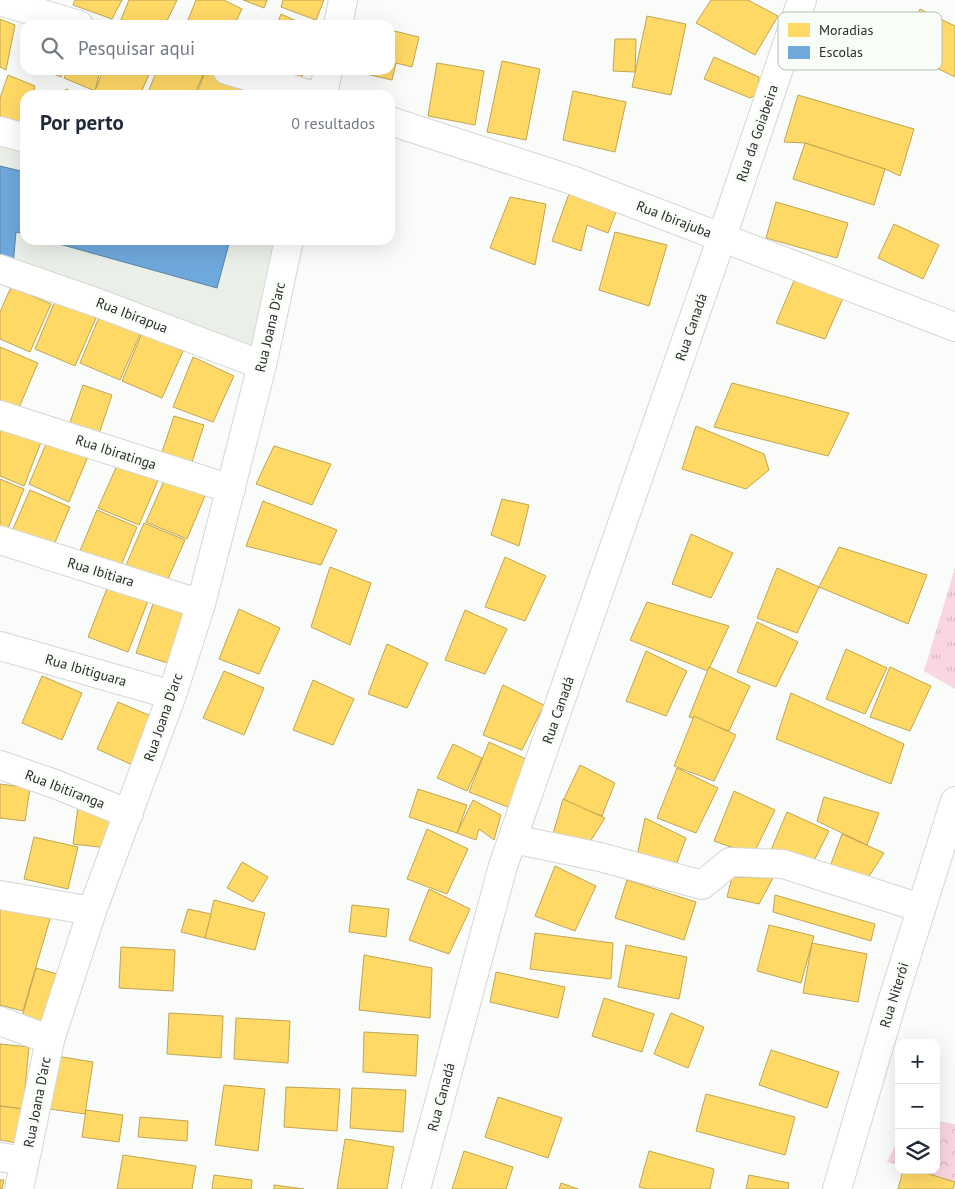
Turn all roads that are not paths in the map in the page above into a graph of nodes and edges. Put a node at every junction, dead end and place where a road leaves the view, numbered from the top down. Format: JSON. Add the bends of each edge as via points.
{"nodes":[{"id":1,"x":343,"y":0,"type":"edge"},
{"id":2,"x":802,"y":0,"type":"edge"},
{"id":3,"x":0,"y":1,"type":"edge"},
{"id":4,"x":798,"y":12,"type":"edge"},
{"id":5,"x":63,"y":20,"type":"edge"},
{"id":6,"x":339,"y":20,"type":"edge"},
{"id":7,"x":778,"y":70,"type":"edge"},
{"id":8,"x":244,"y":75,"type":"edge"},
{"id":9,"x":327,"y":75,"type":"edge"},
{"id":10,"x":294,"y":90,"type":"edge"},
{"id":11,"x":324,"y":90,"type":"edge"},
{"id":12,"x":395,"y":123,"type":"edge"},
{"id":13,"x":0,"y":131,"type":"edge"},
{"id":14,"x":20,"y":137,"type":"edge"},
{"id":15,"x":722,"y":237,"type":"junction"},
{"id":16,"x":289,"y":245,"type":"edge"},
{"id":17,"x":0,"y":269,"type":"edge"},
{"id":18,"x":955,"y":327,"type":"edge"},
{"id":19,"x":262,"y":365,"type":"junction"},
{"id":20,"x":0,"y":415,"type":"edge"},
{"id":21,"x":231,"y":489,"type":"junction"},
{"id":22,"x":0,"y":540,"type":"edge"},
{"id":23,"x":201,"y":604,"type":"junction"},
{"id":24,"x":0,"y":646,"type":"edge"},
{"id":25,"x":172,"y":695,"type":"junction"},
{"id":26,"x":0,"y":765,"type":"edge"},
{"id":27,"x":955,"y":802,"type":"edge"},
{"id":28,"x":129,"y":814,"type":"junction"},
{"id":29,"x":950,"y":832,"type":"edge"},
{"id":30,"x":513,"y":839,"type":"junction"},
{"id":31,"x":0,"y":895,"type":"edge"},
{"id":32,"x":921,"y":908,"type":"junction"},
{"id":33,"x":92,"y":911,"type":"junction"},
{"id":34,"x":0,"y":1021,"type":"edge"},
{"id":35,"x":50,"y":1040,"type":"junction"},
{"id":36,"x":13,"y":1159,"type":"edge"},
{"id":37,"x":21,"y":1188,"type":"edge"},
{"id":38,"x":416,"y":1189,"type":"edge"},
{"id":39,"x":837,"y":1189,"type":"edge"}],
"edges":[{"from":1,"to":6,"type":"street"},
{"from":2,"to":4,"type":"street","name":"Rua da Goiabeira"},
{"from":3,"to":5,"type":"street"},
{"from":7,"to":15,"type":"street","name":"Rua da Goiabeira"},
{"from":8,"to":10,"type":"street"},
{"from":9,"to":11,"type":"street"},
{"from":12,"to":15,"type":"street","name":"Rua Ibirajuba","via":[[572,180]]},
{"from":13,"to":14,"type":"street"},
{"from":15,"to":18,"type":"street","name":"Rua Ibirajuba"},
{"from":15,"to":30,"type":"street","name":"Rua Canadá"},
{"from":16,"to":19,"type":"street","name":"Rua Joana D'arc"},
{"from":17,"to":19,"type":"street","name":"Rua Ibirapua"},
{"from":19,"to":21,"type":"street","name":"Rua Joana D'arc"},
{"from":20,"to":21,"type":"street","name":"Rua Ibiratinga"},
{"from":21,"to":23,"type":"street","name":"Rua Joana D'arc"},
{"from":22,"to":23,"type":"street","name":"Rua Ibitiara"},
{"from":23,"to":25,"type":"street","name":"Rua Joana D'arc"},
{"from":24,"to":25,"type":"street","name":"Rua Ibitiguara"},
{"from":25,"to":28,"type":"street","name":"Rua Joana D'arc"},
{"from":26,"to":28,"type":"street","name":"Rua Ibitiranga"},
{"from":27,"to":29,"type":"street","name":"Rua Niterói"},
{"from":28,"to":33,"type":"street","name":"Rua Joana D'arc"},
{"from":29,"to":32,"type":"street","name":"Rua Niterói"},
{"from":30,"to":32,"type":"street","via":[[600,857],[702,885],[730,862],[783,864]]},
{"from":30,"to":38,"type":"street","name":"Rua Canadá"},
{"from":31,"to":33,"type":"street"},
{"from":32,"to":39,"type":"street","name":"Rua Niterói"},
{"from":33,"to":35,"type":"street","name":"Rua Joana D'arc"},
{"from":34,"to":35,"type":"street"},
{"from":35,"to":36,"type":"street","name":"Rua Joana D'arc"},
{"from":36,"to":37,"type":"street","name":"Rua Joana D'arc"}]}
